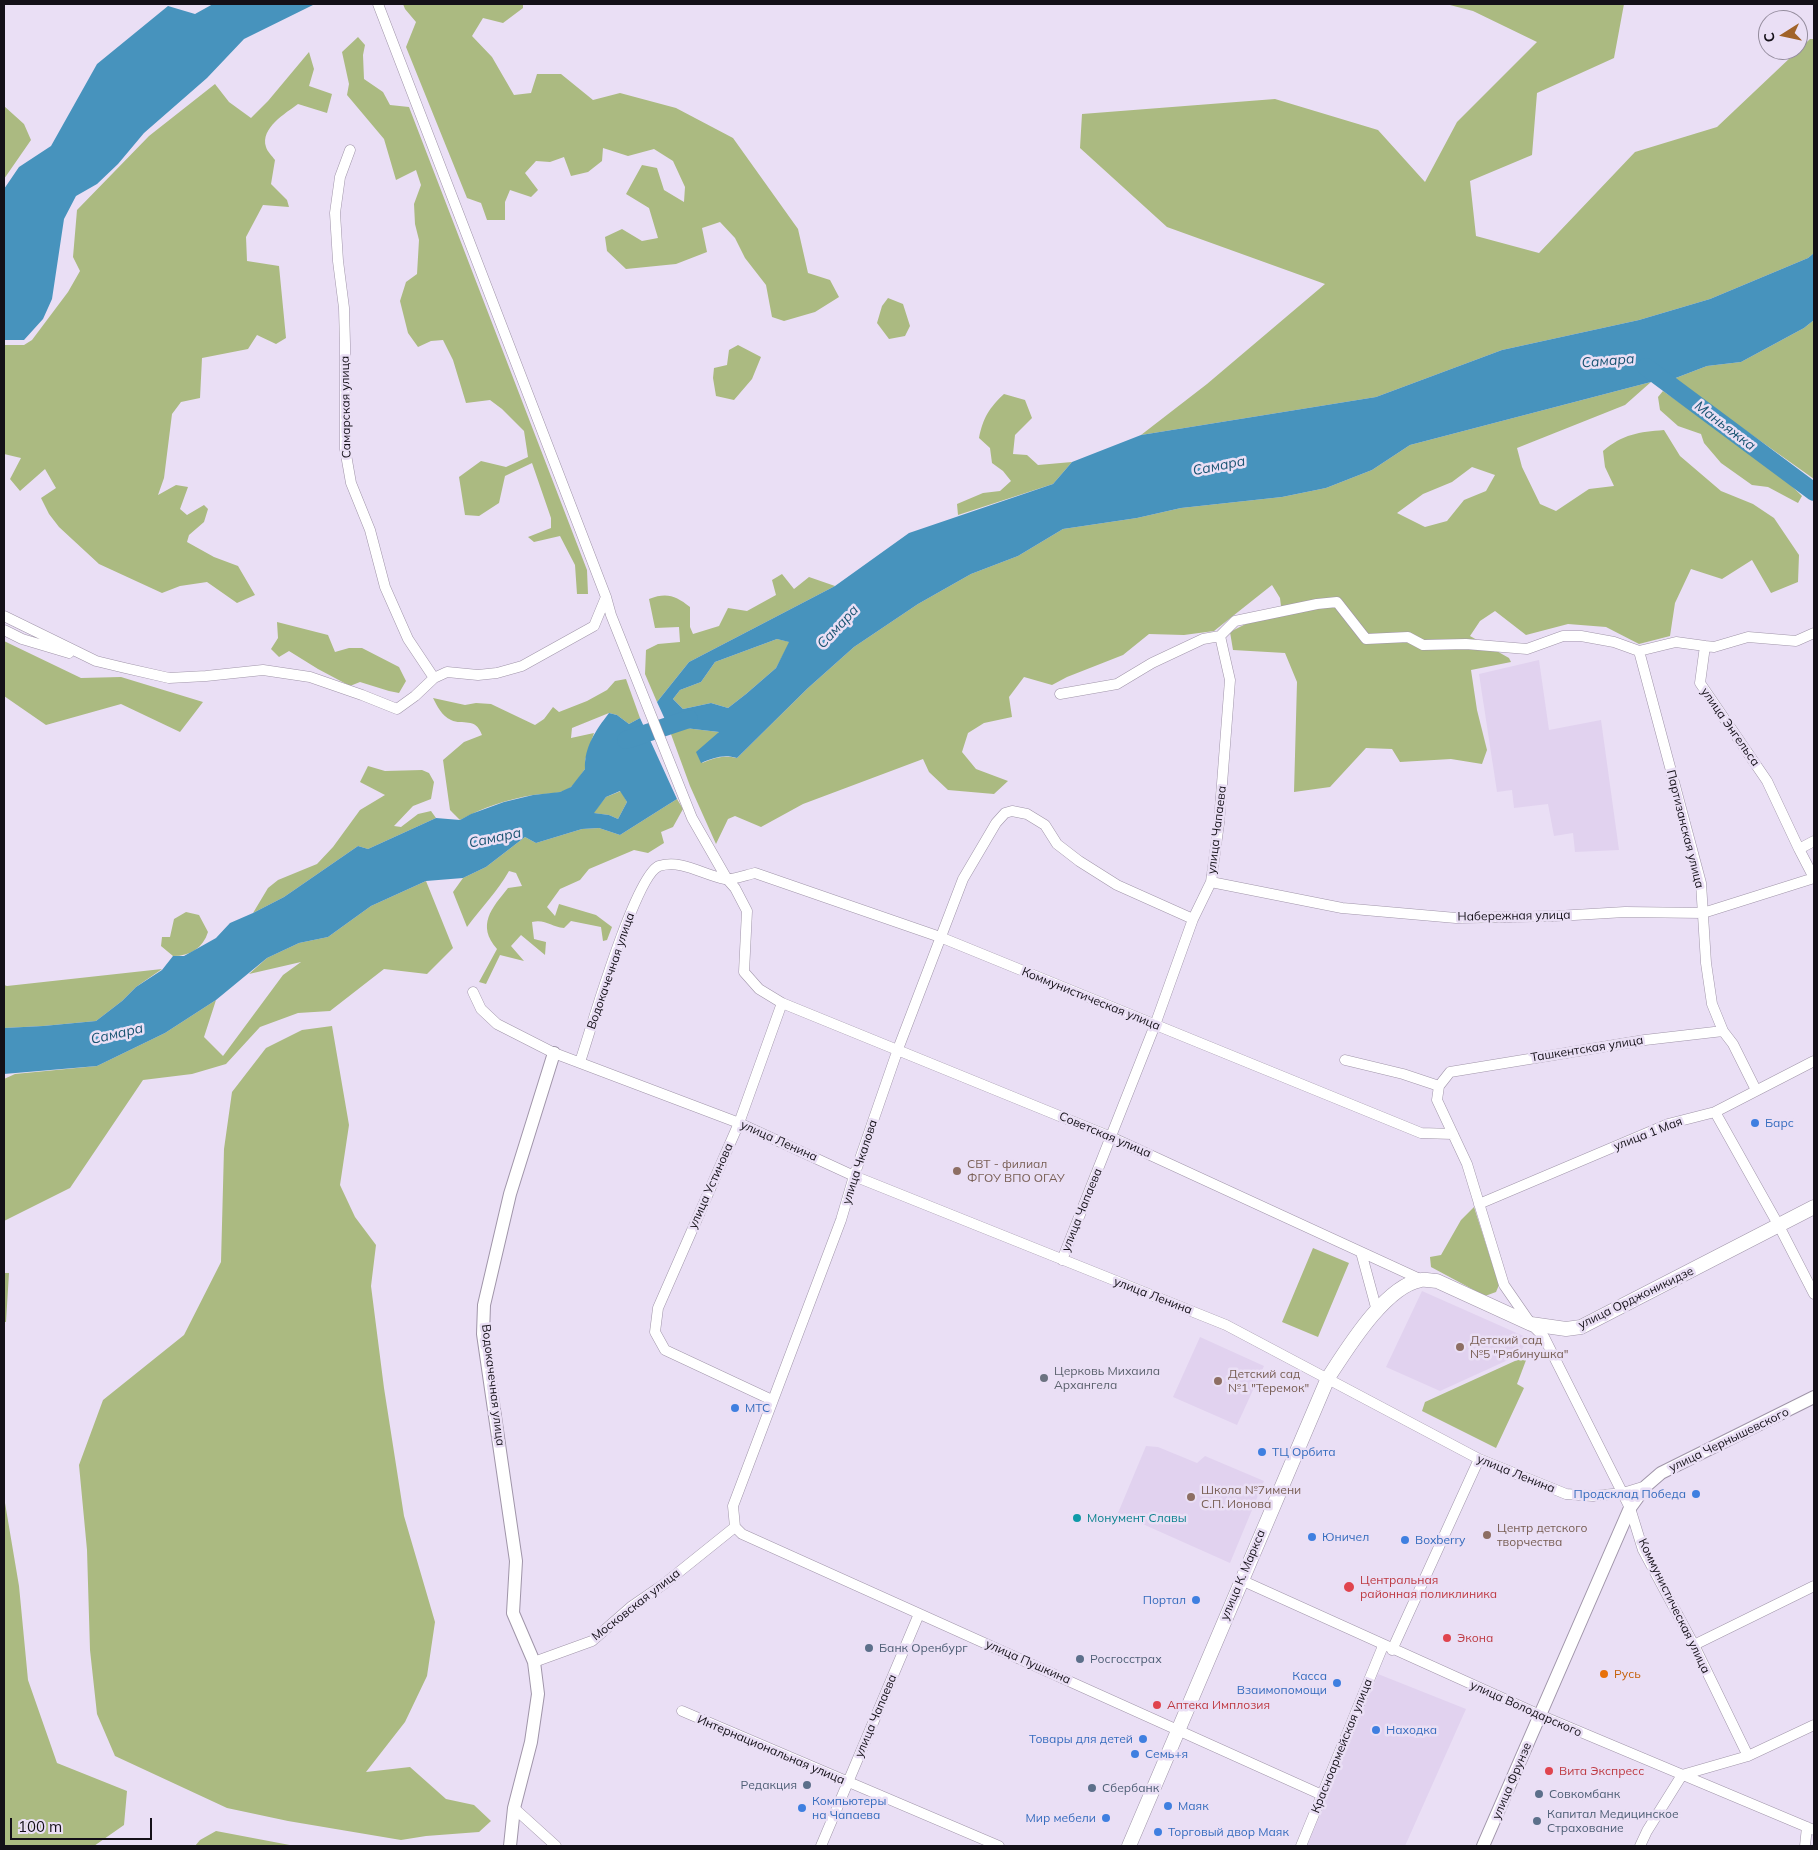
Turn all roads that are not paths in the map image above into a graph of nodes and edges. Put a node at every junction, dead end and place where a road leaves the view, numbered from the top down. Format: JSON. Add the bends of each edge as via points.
{"nodes":[{"id":1,"x":378,"y":4,"type":"edge"},
{"id":2,"x":350,"y":150,"type":"dead end"},
{"id":3,"x":606,"y":597,"type":"junction"},
{"id":4,"x":4,"y":616,"type":"edge"},
{"id":5,"x":4,"y":630,"type":"edge"},
{"id":6,"x":1814,"y":633,"type":"edge"},
{"id":7,"x":1220,"y":636,"type":"junction"},
{"id":8,"x":1705,"y":646,"type":"junction"},
{"id":9,"x":1639,"y":651,"type":"junction"},
{"id":10,"x":96,"y":661,"type":"junction"},
{"id":11,"x":434,"y":678,"type":"junction"},
{"id":12,"x":1060,"y":694,"type":"dead end"},
{"id":13,"x":1814,"y":841,"type":"edge"},
{"id":14,"x":1798,"y":849,"type":"junction"},
{"id":15,"x":1814,"y":878,"type":"edge"},
{"id":16,"x":727,"y":879,"type":"junction"},
{"id":17,"x":1211,"y":882,"type":"junction"},
{"id":18,"x":1703,"y":913,"type":"junction"},
{"id":19,"x":1193,"y":919,"type":"junction"},
{"id":20,"x":940,"y":937,"type":"junction"},
{"id":21,"x":473,"y":992,"type":"dead end"},
{"id":22,"x":782,"y":1002,"type":"junction"},
{"id":23,"x":1155,"y":1025,"type":"junction"},
{"id":24,"x":1723,"y":1031,"type":"junction"},
{"id":25,"x":898,"y":1049,"type":"junction"},
{"id":26,"x":554,"y":1053,"type":"junction"},
{"id":27,"x":1345,"y":1060,"type":"dead end"},
{"id":28,"x":1814,"y":1061,"type":"edge"},
{"id":29,"x":580,"y":1062,"type":"junction"},
{"id":30,"x":1440,"y":1086,"type":"junction"},
{"id":31,"x":1756,"y":1090,"type":"junction"},
{"id":32,"x":1715,"y":1112,"type":"junction"},
{"id":33,"x":739,"y":1123,"type":"junction"},
{"id":34,"x":1453,"y":1134,"type":"junction"},
{"id":35,"x":1112,"y":1137,"type":"junction"},
{"id":36,"x":854,"y":1176,"type":"junction"},
{"id":37,"x":1479,"y":1204,"type":"junction"},
{"id":38,"x":1814,"y":1207,"type":"edge"},
{"id":39,"x":1779,"y":1226,"type":"junction"},
{"id":40,"x":1361,"y":1252,"type":"junction"},
{"id":41,"x":1062,"y":1260,"type":"junction"},
{"id":42,"x":1422,"y":1280,"type":"junction"},
{"id":43,"x":1814,"y":1294,"type":"edge"},
{"id":44,"x":1377,"y":1311,"type":"junction"},
{"id":45,"x":1531,"y":1324,"type":"junction"},
{"id":46,"x":1328,"y":1378,"type":"junction"},
{"id":47,"x":1814,"y":1397,"type":"edge"},
{"id":48,"x":772,"y":1400,"type":"junction"},
{"id":49,"x":1479,"y":1459,"type":"junction"},
{"id":50,"x":1646,"y":1486,"type":"junction"},
{"id":51,"x":1623,"y":1493,"type":"junction"},
{"id":52,"x":1630,"y":1508,"type":"junction"},
{"id":53,"x":735,"y":1527,"type":"junction"},
{"id":54,"x":1241,"y":1580,"type":"junction"},
{"id":55,"x":1814,"y":1586,"type":"edge"},
{"id":56,"x":919,"y":1614,"type":"junction"},
{"id":57,"x":1694,"y":1645,"type":"junction"},
{"id":58,"x":1388,"y":1648,"type":"junction"},
{"id":59,"x":534,"y":1662,"type":"junction"},
{"id":60,"x":682,"y":1711,"type":"dead end"},
{"id":61,"x":1540,"y":1715,"type":"junction"},
{"id":62,"x":1814,"y":1725,"type":"edge"},
{"id":63,"x":1178,"y":1731,"type":"junction"},
{"id":64,"x":1748,"y":1756,"type":"junction"},
{"id":65,"x":1682,"y":1775,"type":"junction"},
{"id":66,"x":848,"y":1783,"type":"junction"},
{"id":67,"x":1322,"y":1795,"type":"junction"},
{"id":68,"x":514,"y":1808,"type":"junction"},
{"id":69,"x":1811,"y":1829,"type":"edge"},
{"id":70,"x":510,"y":1846,"type":"edge"},
{"id":71,"x":556,"y":1846,"type":"edge"},
{"id":72,"x":820,"y":1846,"type":"edge"},
{"id":73,"x":999,"y":1846,"type":"edge"},
{"id":74,"x":1129,"y":1846,"type":"edge"},
{"id":75,"x":1301,"y":1846,"type":"edge"},
{"id":76,"x":1483,"y":1846,"type":"edge"},
{"id":77,"x":1640,"y":1846,"type":"edge"},
{"id":78,"x":1805,"y":1846,"type":"edge"}],
"edges":[{"from":1,"to":3,"type":"street"},
{"from":2,"to":11,"type":"street","name":"Самарская улица","via":[[340,177],[335,213],[345,326],[344,449],[351,483],[370,530],[385,587],[408,639]]},
{"from":3,"to":11,"type":"street","via":[[594,626],[522,666],[478,675],[447,672]]},
{"from":3,"to":16,"type":"street","via":[[692,818]]},
{"from":4,"to":10,"type":"street"},
{"from":5,"to":10,"type":"street","via":[[22,639]]},
{"from":6,"to":8,"type":"street","via":[[1796,641],[1748,637],[1714,647]]},
{"from":7,"to":9,"type":"street","via":[[1235,621],[1337,602],[1366,639],[1408,637],[1423,645],[1466,644],[1527,649],[1563,636],[1581,636]]},
{"from":7,"to":12,"type":"street","via":[[1203,639],[1152,662],[1117,684]]},
{"from":7,"to":17,"type":"street","name":"улица Чапаева","via":[[1230,680]]},
{"from":8,"to":9,"type":"street","via":[[1676,642]]},
{"from":8,"to":14,"type":"street","name":"улица Энгельса","via":[[1700,683],[1767,781]]},
{"from":9,"to":18,"type":"street","name":"Партизанская улица","via":[[1701,883]]},
{"from":10,"to":11,"type":"street","via":[[169,678],[263,670],[310,678],[397,709]]},
{"from":13,"to":14,"type":"street"},
{"from":14,"to":15,"type":"street","name":"улица Энгельса"},
{"from":15,"to":18,"type":"street","name":"Набережная улица"},
{"from":16,"to":20,"type":"street","name":"Коммунистическая улица","via":[[755,873]]},
{"from":16,"to":22,"type":"street","via":[[747,911],[744,972],[759,990]]},
{"from":16,"to":29,"type":"street","name":"Водокачечная улица","via":[[675,864],[657,867],[648,877],[625,927]]},
{"from":17,"to":18,"type":"street","name":"Набережная улица","via":[[1342,908],[1456,918],[1625,912]]},
{"from":17,"to":19,"type":"street","name":"улица Чапаева"},
{"from":18,"to":24,"type":"street","name":"Партизанская улица","via":[[1712,1004]]},
{"from":19,"to":20,"type":"street","name":"улица Чкалова","via":[[1117,885],[1057,844],[1044,825],[1027,814],[1012,811],[1005,813],[996,823],[963,879]]},
{"from":19,"to":23,"type":"street","name":"улица Чапаева"},
{"from":20,"to":23,"type":"street","name":"Коммунистическая улица"},
{"from":20,"to":25,"type":"street","name":"улица Чкалова"},
{"from":21,"to":26,"type":"street","name":"улица Ленина","via":[[481,1009],[497,1024]]},
{"from":22,"to":25,"type":"street","name":"Советская улица"},
{"from":22,"to":33,"type":"street","name":"улица Устинова"},
{"from":23,"to":34,"type":"street","name":"Коммунистическая улица","via":[[1421,1133]]},
{"from":23,"to":35,"type":"street","name":"улица Чапаева"},
{"from":24,"to":30,"type":"street","name":"Ташкентская улица","via":[[1645,1040],[1450,1072]]},
{"from":24,"to":31,"type":"street","name":"Партизанская улица"},
{"from":25,"to":35,"type":"street","name":"Советская улица"},
{"from":25,"to":36,"type":"street","name":"улица Чкалова"},
{"from":26,"to":29,"type":"street","name":"улица Ленина"},
{"from":26,"to":59,"type":"street","name":"Водокачечная улица","via":[[510,1194],[484,1305],[483,1334],[516,1561],[513,1613]]},
{"from":27,"to":30,"type":"street"},
{"from":28,"to":31,"type":"street","name":"улица 1 Мая"},
{"from":29,"to":33,"type":"street","name":"улица Ленина"},
{"from":30,"to":34,"type":"street","name":"Коммунистическая улица","via":[[1437,1100]]},
{"from":31,"to":32,"type":"street","name":"улица 1 Мая"},
{"from":32,"to":37,"type":"street","name":"улица 1 Мая","via":[[1668,1124]]},
{"from":32,"to":39,"type":"street"},
{"from":33,"to":36,"type":"street","name":"улица Ленина"},
{"from":33,"to":48,"type":"street","name":"улица Устинова","via":[[658,1308],[655,1332],[666,1350]]},
{"from":34,"to":37,"type":"street","name":"Коммунистическая улица","via":[[1467,1164]]},
{"from":35,"to":40,"type":"street","name":"Советская улица"},
{"from":35,"to":41,"type":"street","name":"улица Чапаева"},
{"from":36,"to":41,"type":"street","name":"улица Ленина"},
{"from":36,"to":48,"type":"street","name":"улица Чкалова","via":[[841,1220]]},
{"from":37,"to":45,"type":"street","name":"Коммунистическая улица","via":[[1504,1285]]},
{"from":38,"to":39,"type":"main road","name":"улица Орджоникидзе"},
{"from":39,"to":43,"type":"street"},
{"from":39,"to":45,"type":"main road","name":"улица Орджоникидзе","via":[[1581,1327],[1566,1329]]},
{"from":40,"to":42,"type":"street","name":"Советская улица"},
{"from":40,"to":44,"type":"street"},
{"from":41,"to":46,"type":"street","name":"улица Ленина","via":[[1226,1325]]},
{"from":42,"to":44,"type":"main road","name":"улица К. Маркса","via":[[1404,1287]]},
{"from":42,"to":45,"type":"main road","name":"улица Орджоникидзе","via":[[1437,1282]]},
{"from":44,"to":46,"type":"main road","name":"улица К. Маркса"},
{"from":45,"to":51,"type":"street","name":"Коммунистическая улица","via":[[1544,1337]]},
{"from":46,"to":49,"type":"street","name":"улица Ленина"},
{"from":46,"to":54,"type":"main road","name":"улица К. Маркса"},
{"from":47,"to":50,"type":"street","name":"улица Чернышевского","via":[[1662,1473]]},
{"from":48,"to":53,"type":"street","name":"улица Чкалова","via":[[733,1506]]},
{"from":49,"to":51,"type":"street","name":"улица Ленина","via":[[1566,1494]]},
{"from":49,"to":58,"type":"street","name":"Красноармейская улица"},
{"from":50,"to":51,"type":"street","name":"улица Ленина"},
{"from":50,"to":52,"type":"street","name":"улица Чернышевского"},
{"from":51,"to":52,"type":"street","name":"Коммунистическая улица"},
{"from":52,"to":57,"type":"street","name":"Коммунистическая улица","via":[[1643,1550]]},
{"from":52,"to":61,"type":"street","name":"улица Фрунзе"},
{"from":53,"to":56,"type":"street","name":"улица Пушкина","via":[[742,1534]]},
{"from":53,"to":59,"type":"street","name":"Московская улица","via":[[592,1641]]},
{"from":54,"to":58,"type":"street","name":"улица Володарского"},
{"from":54,"to":63,"type":"main road","name":"улица К. Маркса"},
{"from":55,"to":57,"type":"street"},
{"from":56,"to":63,"type":"street","name":"улица Пушкина"},
{"from":56,"to":66,"type":"street","name":"улица Чапаева"},
{"from":57,"to":64,"type":"street","name":"Коммунистическая улица"},
{"from":58,"to":61,"type":"street","name":"улица Володарского"},
{"from":58,"to":67,"type":"street","name":"Красноармейская улица"},
{"from":59,"to":68,"type":"street","via":[[538,1694],[531,1742]]},
{"from":60,"to":66,"type":"street","name":"Интернациональная улица"},
{"from":61,"to":65,"type":"street","name":"улица Володарского"},
{"from":61,"to":76,"type":"street","name":"улица Фрунзе"},
{"from":62,"to":64,"type":"street"},
{"from":63,"to":67,"type":"street","name":"улица Пушкина"},
{"from":63,"to":74,"type":"main road","name":"улица К. Маркса"},
{"from":64,"to":65,"type":"street"},
{"from":65,"to":69,"type":"street","name":"улица Володарского"},
{"from":65,"to":77,"type":"street"},
{"from":66,"to":72,"type":"street","name":"улица Чапаева"},
{"from":66,"to":73,"type":"street","name":"Интернациональная улица"},
{"from":67,"to":75,"type":"street","name":"Красноармейская улица"},
{"from":68,"to":70,"type":"street"},
{"from":68,"to":71,"type":"street"},
{"from":69,"to":78,"type":"street"}]}
